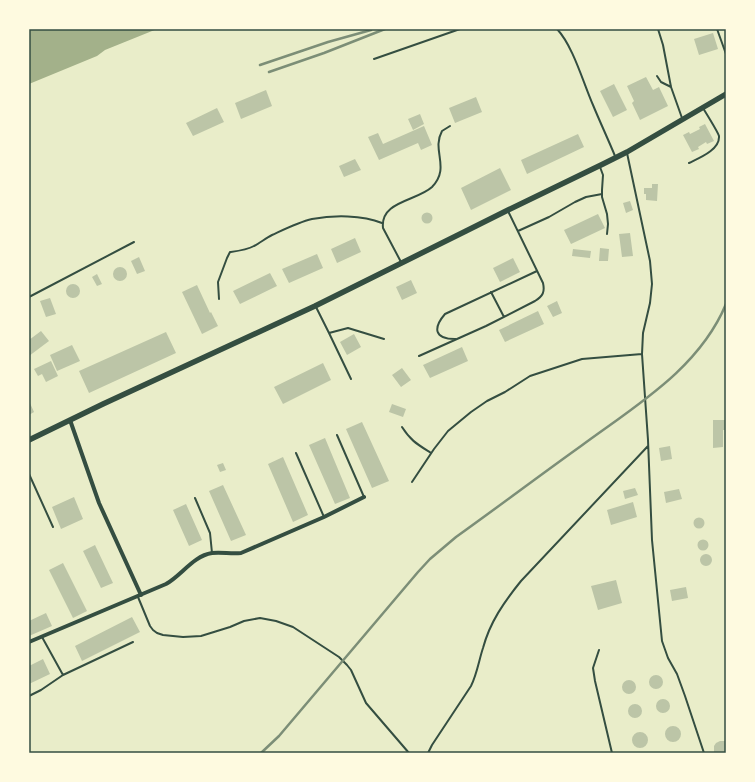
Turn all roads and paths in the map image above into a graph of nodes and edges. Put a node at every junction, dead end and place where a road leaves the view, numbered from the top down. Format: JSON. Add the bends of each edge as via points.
{"nodes":[{"id":1,"x":460,"y":29,"type":"edge"},
{"id":2,"x":557,"y":29,"type":"edge"},
{"id":3,"x":658,"y":29,"type":"edge"},
{"id":4,"x":717,"y":29,"type":"edge"},
{"id":5,"x":726,"y":54,"type":"edge"},
{"id":6,"x":374,"y":60,"type":"dead end"},
{"id":7,"x":657,"y":76,"type":"dead end"},
{"id":8,"x":671,"y":87,"type":"junction"},
{"id":9,"x":726,"y":94,"type":"edge"},
{"id":10,"x":703,"y":107,"type":"junction"},
{"id":11,"x":682,"y":120,"type":"junction"},
{"id":12,"x":450,"y":126,"type":"dead end"},
{"id":13,"x":627,"y":152,"type":"junction"},
{"id":14,"x":616,"y":157,"type":"junction"},
{"id":15,"x":690,"y":163,"type":"dead end"},
{"id":16,"x":599,"y":165,"type":"junction"},
{"id":17,"x":602,"y":194,"type":"junction"},
{"id":18,"x":508,"y":210,"type":"junction"},
{"id":19,"x":382,"y":223,"type":"junction"},
{"id":20,"x":518,"y":231,"type":"junction"},
{"id":21,"x":607,"y":234,"type":"dead end"},
{"id":22,"x":134,"y":242,"type":"dead end"},
{"id":23,"x":402,"y":263,"type":"junction"},
{"id":24,"x":537,"y":271,"type":"junction"},
{"id":25,"x":491,"y":292,"type":"junction"},
{"id":26,"x":29,"y":297,"type":"edge"},
{"id":27,"x":219,"y":299,"type":"dead end"},
{"id":28,"x":315,"y":306,"type":"junction"},
{"id":29,"x":504,"y":317,"type":"junction"},
{"id":30,"x":329,"y":333,"type":"junction"},
{"id":31,"x":384,"y":339,"type":"dead end"},
{"id":32,"x":456,"y":340,"type":"junction"},
{"id":33,"x":642,"y":354,"type":"junction"},
{"id":34,"x":419,"y":356,"type":"dead end"},
{"id":35,"x":351,"y":379,"type":"dead end"},
{"id":36,"x":70,"y":420,"type":"junction"},
{"id":37,"x":402,"y":427,"type":"dead end"},
{"id":38,"x":337,"y":435,"type":"dead end"},
{"id":39,"x":29,"y":440,"type":"edge"},
{"id":40,"x":649,"y":446,"type":"junction"},
{"id":41,"x":431,"y":453,"type":"junction"},
{"id":42,"x":296,"y":454,"type":"dead end"},
{"id":43,"x":29,"y":474,"type":"edge"},
{"id":44,"x":412,"y":482,"type":"dead end"},
{"id":45,"x":364,"y":497,"type":"joint"},
{"id":46,"x":195,"y":498,"type":"dead end"},
{"id":47,"x":324,"y":517,"type":"junction"},
{"id":48,"x":54,"y":527,"type":"dead end"},
{"id":49,"x":212,"y":553,"type":"junction"},
{"id":50,"x":139,"y":596,"type":"junction"},
{"id":51,"x":42,"y":637,"type":"junction"},
{"id":52,"x":29,"y":642,"type":"edge"},
{"id":53,"x":133,"y":642,"type":"dead end"},
{"id":54,"x":599,"y":650,"type":"dead end"},
{"id":55,"x":63,"y":675,"type":"junction"},
{"id":56,"x":29,"y":696,"type":"edge"},
{"id":57,"x":409,"y":753,"type":"edge"},
{"id":58,"x":428,"y":753,"type":"edge"},
{"id":59,"x":612,"y":753,"type":"edge"},
{"id":60,"x":704,"y":753,"type":"edge"}],
"edges":[{"from":1,"to":6,"type":"lane"},
{"from":2,"to":14,"type":"lane","via":[[574,58]]},
{"from":3,"to":8,"type":"lane"},
{"from":4,"to":5,"type":"lane"},
{"from":7,"to":8,"type":"lane"},
{"from":8,"to":11,"type":"lane"},
{"from":9,"to":10,"type":"street"},
{"from":10,"to":11,"type":"street"},
{"from":10,"to":15,"type":"lane","via":[[719,136],[718,142],[711,151]]},
{"from":11,"to":13,"type":"street"},
{"from":12,"to":19,"type":"lane","via":[[442,131],[438,141],[441,164],[438,179],[426,191],[392,207],[384,216]]},
{"from":13,"to":14,"type":"street"},
{"from":13,"to":33,"type":"lane","via":[[651,273],[652,293],[643,333]]},
{"from":14,"to":16,"type":"street"},
{"from":16,"to":17,"type":"lane","via":[[604,175]]},
{"from":16,"to":18,"type":"street"},
{"from":17,"to":20,"type":"lane","via":[[586,196],[549,218]]},
{"from":17,"to":21,"type":"lane","via":[[607,214]]},
{"from":18,"to":20,"type":"lane"},
{"from":18,"to":23,"type":"street"},
{"from":19,"to":23,"type":"lane","via":[[385,234]]},
{"from":19,"to":27,"type":"lane","via":[[364,217],[313,219],[271,235],[253,247],[230,252],[218,282]]},
{"from":20,"to":24,"type":"lane"},
{"from":22,"to":26,"type":"lane"},
{"from":23,"to":28,"type":"street"},
{"from":24,"to":25,"type":"lane"},
{"from":24,"to":29,"type":"lane","via":[[543,283],[543,294]]},
{"from":25,"to":29,"type":"lane"},
{"from":25,"to":32,"type":"lane","via":[[445,314],[439,320],[437,331],[440,335]]},
{"from":28,"to":30,"type":"lane"},
{"from":28,"to":36,"type":"street"},
{"from":29,"to":32,"type":"lane"},
{"from":30,"to":31,"type":"lane","via":[[348,328]]},
{"from":30,"to":35,"type":"lane"},
{"from":32,"to":34,"type":"lane"},
{"from":33,"to":40,"type":"lane"},
{"from":33,"to":41,"type":"lane","via":[[582,359],[530,376],[471,412],[448,431]]},
{"from":36,"to":39,"type":"street"},
{"from":36,"to":50,"type":"street","via":[[98,502]]},
{"from":37,"to":41,"type":"lane","via":[[409,437]]},
{"from":38,"to":45,"type":"lane"},
{"from":40,"to":58,"type":"lane","via":[[506,600],[491,625],[472,686]]},
{"from":40,"to":60,"type":"lane","via":[[652,540],[662,642],[677,674]]},
{"from":41,"to":44,"type":"lane"},
{"from":42,"to":47,"type":"lane"},
{"from":43,"to":48,"type":"lane"},
{"from":45,"to":47,"type":"street"},
{"from":46,"to":49,"type":"lane","via":[[210,533]]},
{"from":47,"to":49,"type":"street","via":[[241,553]]},
{"from":49,"to":50,"type":"street","via":[[196,559],[173,580]]},
{"from":50,"to":51,"type":"street"},
{"from":50,"to":57,"type":"lane","via":[[150,626],[163,635],[183,638],[201,636],[260,618],[293,627],[347,665],[366,703]]},
{"from":51,"to":52,"type":"street"},
{"from":51,"to":55,"type":"lane"},
{"from":53,"to":55,"type":"lane"},
{"from":54,"to":59,"type":"lane","via":[[593,668]]},
{"from":55,"to":56,"type":"lane"}]}
